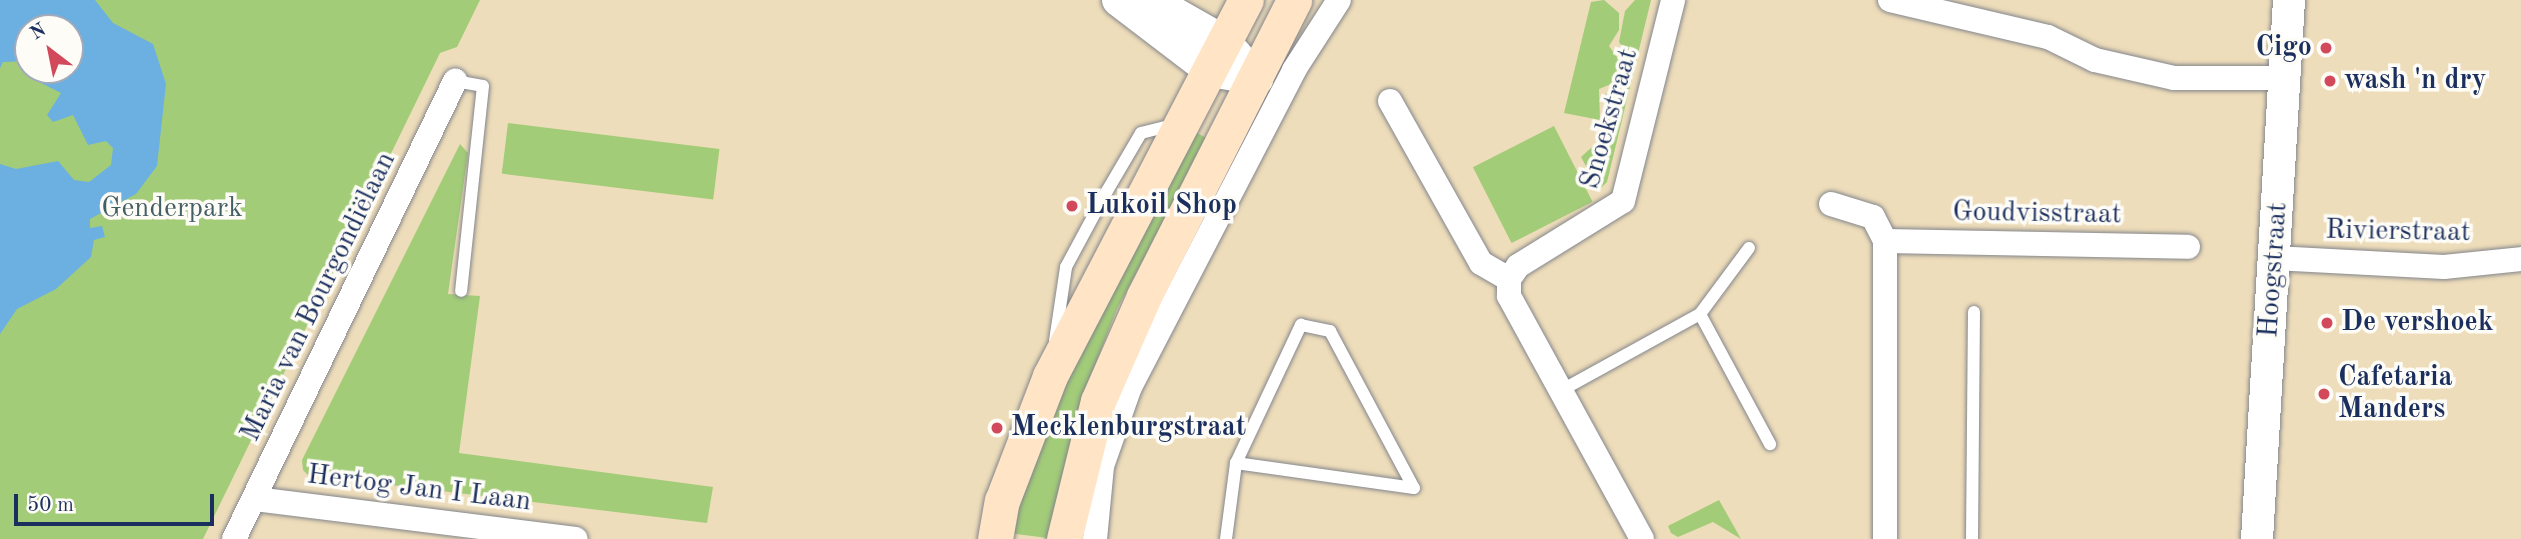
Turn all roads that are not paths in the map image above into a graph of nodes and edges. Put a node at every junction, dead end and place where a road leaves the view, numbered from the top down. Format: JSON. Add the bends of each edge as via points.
{"nodes":[{"id":1,"x":1118,"y":0,"type":"edge"},
{"id":2,"x":1151,"y":0,"type":"edge"},
{"id":3,"x":1246,"y":0,"type":"edge"},
{"id":4,"x":1294,"y":0,"type":"edge"},
{"id":5,"x":1339,"y":0,"type":"edge"},
{"id":6,"x":1673,"y":0,"type":"edge"},
{"id":7,"x":1890,"y":0,"type":"edge"},
{"id":8,"x":2289,"y":0,"type":"edge"},
{"id":9,"x":1218,"y":57,"type":"junction"},
{"id":10,"x":2285,"y":78,"type":"junction"},
{"id":11,"x":1257,"y":79,"type":"junction"},
{"id":12,"x":455,"y":81,"type":"joint"},
{"id":13,"x":1390,"y":102,"type":"dead end"},
{"id":14,"x":1830,"y":204,"type":"dead end"},
{"id":15,"x":1885,"y":241,"type":"junction"},
{"id":16,"x":2188,"y":247,"type":"dead end"},
{"id":17,"x":1749,"y":248,"type":"dead end"},
{"id":18,"x":2274,"y":258,"type":"junction"},
{"id":19,"x":2521,"y":259,"type":"edge"},
{"id":20,"x":1508,"y":279,"type":"junction"},
{"id":21,"x":461,"y":291,"type":"dead end"},
{"id":22,"x":1974,"y":312,"type":"dead end"},
{"id":23,"x":1700,"y":314,"type":"junction"},
{"id":24,"x":1560,"y":391,"type":"junction"},
{"id":25,"x":1770,"y":444,"type":"dead end"},
{"id":26,"x":1236,"y":463,"type":"junction"},
{"id":27,"x":255,"y":499,"type":"junction"},
{"id":28,"x":493,"y":534,"type":"edge"},
{"id":29,"x":234,"y":539,"type":"edge"},
{"id":30,"x":576,"y":539,"type":"edge"},
{"id":31,"x":995,"y":539,"type":"edge"},
{"id":32,"x":1064,"y":539,"type":"edge"},
{"id":33,"x":1095,"y":539,"type":"edge"},
{"id":34,"x":1226,"y":539,"type":"edge"},
{"id":35,"x":1642,"y":539,"type":"edge"},
{"id":36,"x":1885,"y":539,"type":"edge"},
{"id":37,"x":1972,"y":539,"type":"edge"},
{"id":38,"x":2257,"y":539,"type":"edge"}],
"edges":[{"from":1,"to":9,"type":"street"},
{"from":2,"to":9,"type":"street"},
{"from":3,"to":9,"type":"main road"},
{"from":4,"to":11,"type":"main road"},
{"from":5,"to":33,"type":"street","via":[[1294,70],[1130,387],[1102,466]]},
{"from":6,"to":20,"type":"street","name":"Snoekstraat","via":[[1623,201],[1518,267]]},
{"from":7,"to":10,"type":"street","via":[[2048,37],[2095,60],[2174,78]]},
{"from":8,"to":10,"type":"street","name":"Hoogstraat"},
{"from":9,"to":11,"type":"street"},
{"from":9,"to":31,"type":"main road","via":[[1050,376],[1002,501]]},
{"from":10,"to":18,"type":"street","name":"Hoogstraat"},
{"from":11,"to":32,"type":"main road","via":[[1144,296],[1098,401]]},
{"from":12,"to":21,"type":"lane","via":[[482,86]]},
{"from":12,"to":27,"type":"street","name":"Maria van Bourgondiëlaan"},
{"from":13,"to":20,"type":"street","via":[[1481,263]]},
{"from":14,"to":15,"type":"street","via":[[1873,217]]},
{"from":15,"to":16,"type":"street","name":"Goudvisstraat"},
{"from":15,"to":36,"type":"street"},
{"from":17,"to":23,"type":"lane"},
{"from":18,"to":19,"type":"street","name":"Rivierstraat","via":[[2444,267]]},
{"from":18,"to":38,"type":"street","name":"Hoogstraat"},
{"from":20,"to":24,"type":"street","via":[[1509,296]]},
{"from":22,"to":37,"type":"lane"},
{"from":23,"to":24,"type":"lane"},
{"from":23,"to":25,"type":"lane"},
{"from":24,"to":35,"type":"street"},
{"from":26,"to":26,"type":"lane","via":[[1359,480],[1414,488],[1330,331],[1301,325]]},
{"from":26,"to":34,"type":"lane"},
{"from":27,"to":28,"type":"street","name":"Hertog Jan I Laan"},
{"from":27,"to":29,"type":"street","name":"Maria van Bourgondiëlaan"},
{"from":28,"to":30,"type":"street","name":"Hertog Jan I Laan"}]}
